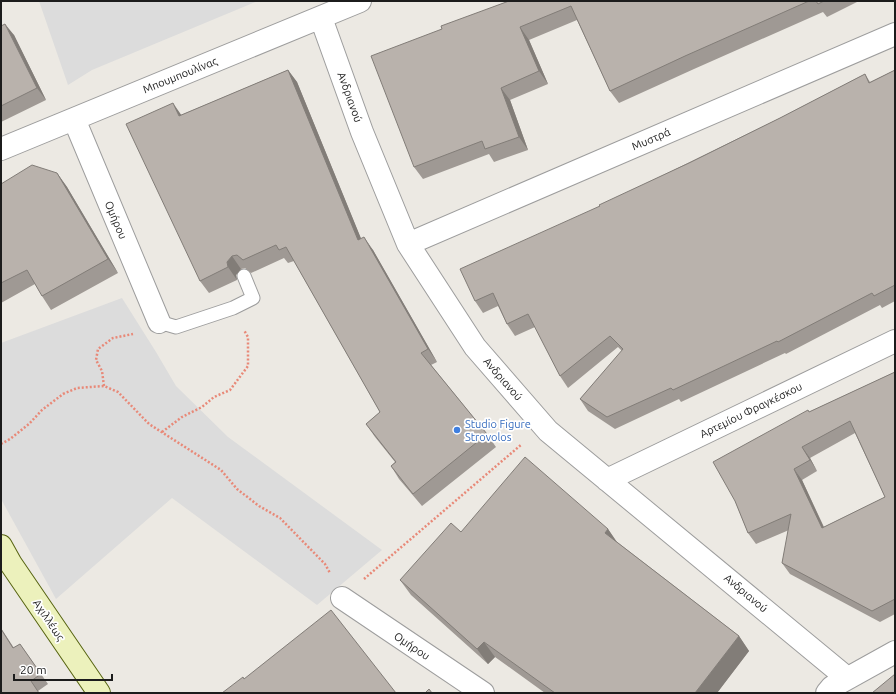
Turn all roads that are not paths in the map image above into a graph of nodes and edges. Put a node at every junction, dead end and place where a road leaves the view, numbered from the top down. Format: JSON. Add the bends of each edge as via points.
{"nodes":[{"id":1,"x":360,"y":1,"type":"edge"},
{"id":2,"x":321,"y":18,"type":"junction"},
{"id":3,"x":895,"y":34,"type":"edge"},
{"id":4,"x":74,"y":119,"type":"junction"},
{"id":5,"x":1,"y":149,"type":"edge"},
{"id":6,"x":408,"y":244,"type":"junction"},
{"id":7,"x":244,"y":276,"type":"edge"},
{"id":8,"x":159,"y":322,"type":"joint"},
{"id":9,"x":895,"y":341,"type":"edge"},
{"id":10,"x":607,"y":480,"type":"junction"},
{"id":11,"x":1,"y":546,"type":"edge"},
{"id":12,"x":342,"y":598,"type":"road end"},
{"id":13,"x":895,"y":652,"type":"edge"},
{"id":14,"x":847,"y":678,"type":"junction"},
{"id":15,"x":98,"y":693,"type":"edge"},
{"id":16,"x":483,"y":693,"type":"edge"},
{"id":17,"x":827,"y":693,"type":"edge"}],
"edges":[{"from":1,"to":2,"type":"street","name":"Μπουμπουλίνας"},
{"from":2,"to":4,"type":"street","name":"Μπουμπουλίνας"},
{"from":2,"to":6,"type":"street","name":"Ανδριανού","via":[[362,132]]},
{"from":3,"to":6,"type":"street","name":"Μυστρά"},
{"from":4,"to":5,"type":"street","name":"Μπουμπουλίνας"},
{"from":4,"to":8,"type":"street","name":"Ομήρου"},
{"from":6,"to":10,"type":"street","name":"Ανδριανού","via":[[475,347],[544,426]]},
{"from":7,"to":8,"type":"lane","via":[[252,298],[233,308],[176,327]]},
{"from":9,"to":10,"type":"street","name":"Αρτεμίου Φραγκέσκου"},
{"from":10,"to":14,"type":"street","name":"Ανδριανού"},
{"from":11,"to":15,"type":"street","name":"Αχιλλέως"},
{"from":12,"to":16,"type":"street","name":"Ομήρου"},
{"from":13,"to":14,"type":"street"},
{"from":14,"to":17,"type":"street"}]}
